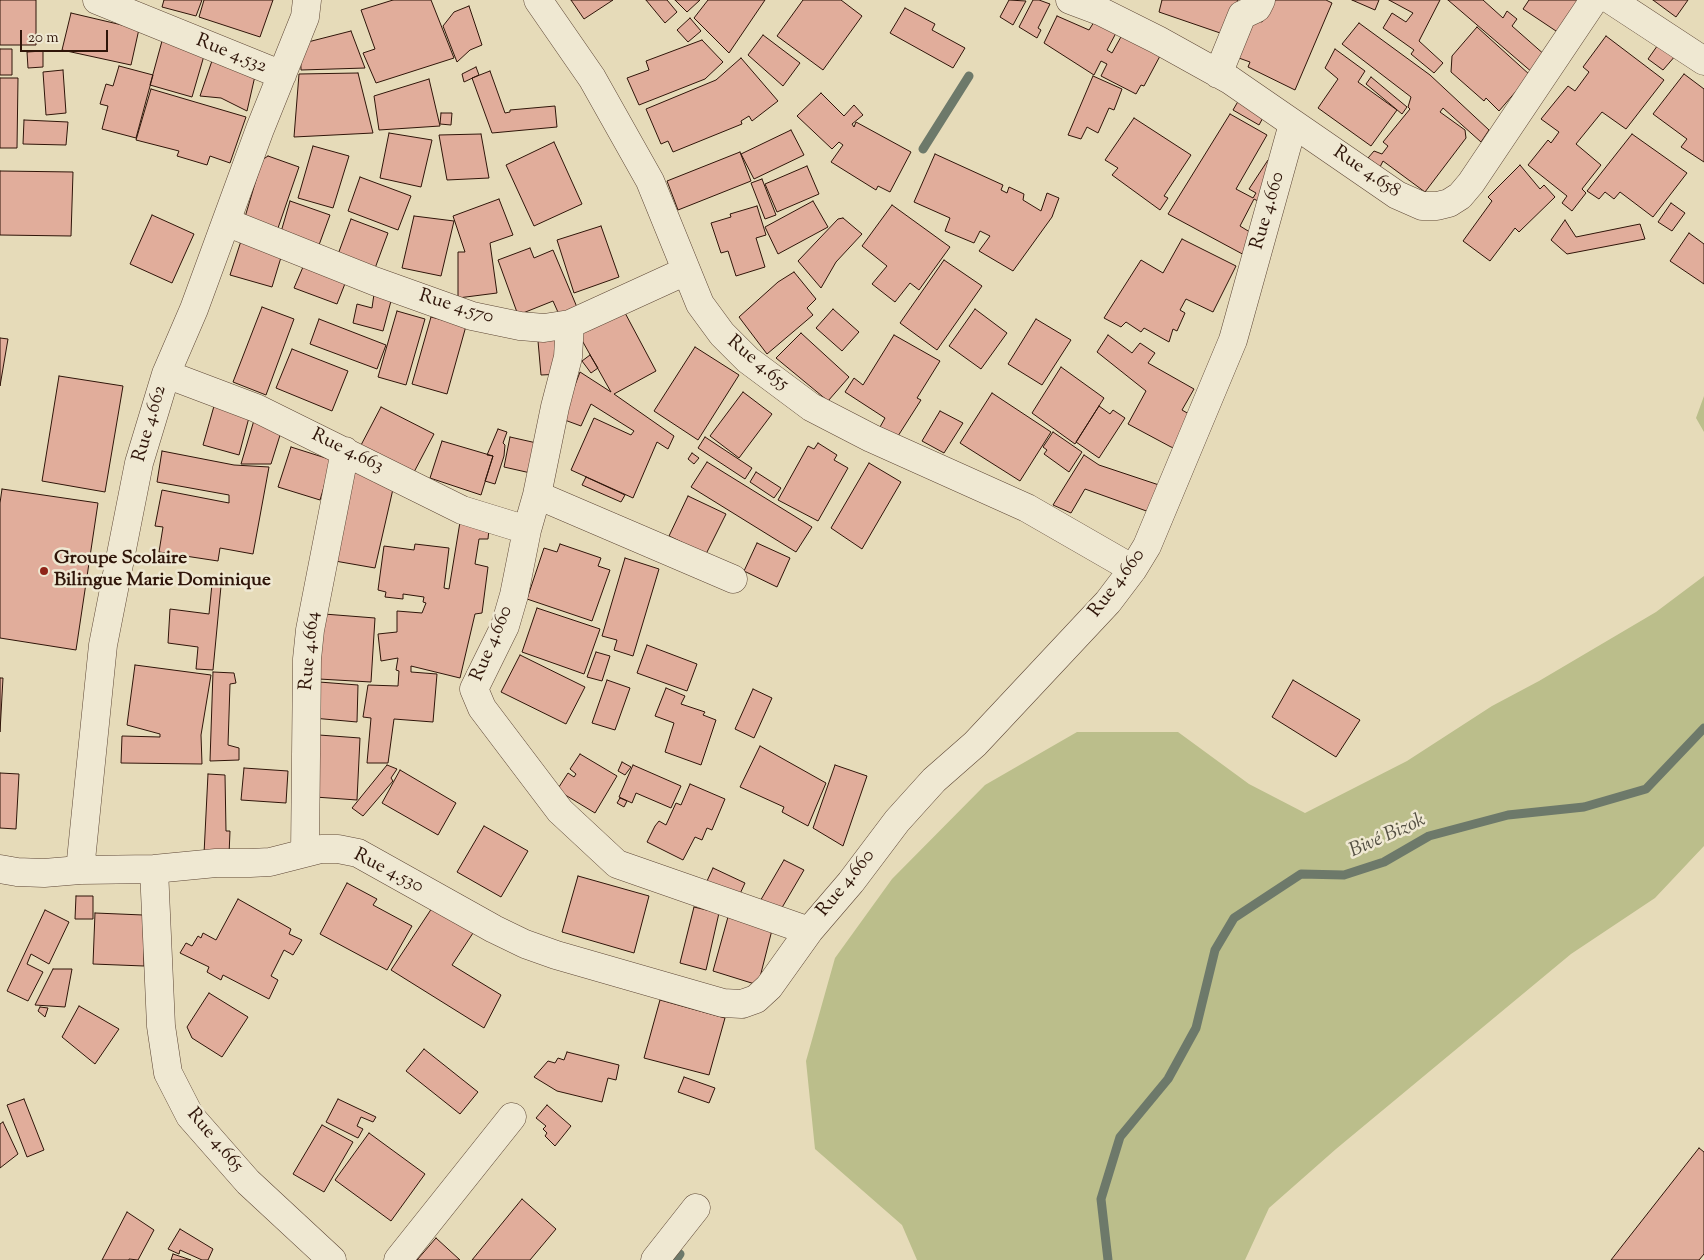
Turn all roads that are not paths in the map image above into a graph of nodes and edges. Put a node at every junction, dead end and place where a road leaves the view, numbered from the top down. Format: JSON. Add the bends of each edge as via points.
{"nodes":[{"id":1,"x":97,"y":0,"type":"edge"},
{"id":2,"x":306,"y":0,"type":"edge"},
{"id":3,"x":538,"y":0,"type":"edge"},
{"id":4,"x":1070,"y":0,"type":"edge"},
{"id":5,"x":1261,"y":0,"type":"edge"},
{"id":6,"x":1594,"y":0,"type":"edge"},
{"id":7,"x":1611,"y":0,"type":"edge"},
{"id":8,"x":1704,"y":61,"type":"edge"},
{"id":9,"x":1218,"y":74,"type":"junction"},
{"id":10,"x":282,"y":75,"type":"junction"},
{"id":11,"x":1294,"y":124,"type":"junction"},
{"id":12,"x":226,"y":222,"type":"junction"},
{"id":13,"x":686,"y":271,"type":"junction"},
{"id":14,"x":570,"y":324,"type":"junction"},
{"id":15,"x":166,"y":374,"type":"junction"},
{"id":16,"x":345,"y":451,"type":"junction"},
{"id":17,"x":537,"y":495,"type":"junction"},
{"id":18,"x":527,"y":530,"type":"junction"},
{"id":19,"x":1133,"y":569,"type":"junction"},
{"id":20,"x":733,"y":579,"type":"dead end"},
{"id":21,"x":305,"y":853,"type":"junction"},
{"id":22,"x":0,"y":869,"type":"edge"},
{"id":23,"x":154,"y":869,"type":"junction"},
{"id":24,"x":80,"y":870,"type":"junction"},
{"id":25,"x":809,"y":931,"type":"junction"},
{"id":26,"x":756,"y":998,"type":"joint"},
{"id":27,"x":512,"y":1117,"type":"dead end"},
{"id":28,"x":696,"y":1208,"type":"dead end"},
{"id":29,"x":332,"y":1260,"type":"edge"},
{"id":30,"x":398,"y":1260,"type":"edge"},
{"id":31,"x":655,"y":1260,"type":"edge"}],
"edges":[{"from":1,"to":10,"type":"street","name":"Rue 4.532"},
{"from":2,"to":10,"type":"street","name":"Rue 4.662","via":[[305,16]]},
{"from":3,"to":13,"type":"street","name":"Rue 4.655","via":[[592,78],[650,182]]},
{"from":4,"to":9,"type":"street","name":"Rue 4.658","via":[[1134,28]]},
{"from":5,"to":9,"type":"street","via":[[1258,8],[1242,15]]},
{"from":6,"to":11,"type":"street","name":"Rue 4.658","via":[[1470,184],[1449,203],[1422,206],[1397,195]]},
{"from":7,"to":8,"type":"street"},
{"from":9,"to":11,"type":"street","name":"Rue 4.658"},
{"from":10,"to":12,"type":"street","name":"Rue 4.662"},
{"from":11,"to":19,"type":"street","name":"Rue 4.660","via":[[1233,340],[1147,546]]},
{"from":12,"to":14,"type":"street","name":"Rue 4.570","via":[[472,316],[544,328]]},
{"from":12,"to":15,"type":"street","name":"Rue 4.662"},
{"from":13,"to":14,"type":"street","name":"Rue 4.570"},
{"from":13,"to":19,"type":"street","name":"Rue 4.655","via":[[700,304],[722,334],[748,360],[811,407],[871,438],[1027,508]]},
{"from":14,"to":17,"type":"street","name":"Rue 4.660","via":[[568,358]]},
{"from":15,"to":16,"type":"street","name":"Rue 4.663","via":[[256,408]]},
{"from":15,"to":24,"type":"street","name":"Rue 4.662","via":[[139,463],[103,645]]},
{"from":16,"to":18,"type":"street","name":"Rue 4.663","via":[[462,510]]},
{"from":16,"to":21,"type":"street","name":"Rue 4.664","via":[[309,640]]},
{"from":17,"to":18,"type":"street","name":"Rue 4.660"},
{"from":17,"to":20,"type":"street"},
{"from":18,"to":25,"type":"street","name":"Rue 4.660","via":[[505,626],[474,689],[482,708],[560,811],[616,864]]},
{"from":19,"to":25,"type":"street","name":"Rue 4.660","via":[[1108,602],[1008,709],[934,780],[897,821]]},
{"from":21,"to":23,"type":"street","name":"Rue 4.530","via":[[270,862]]},
{"from":21,"to":26,"type":"street","name":"Rue 4.530","via":[[320,849],[358,853],[494,929],[556,955],[723,1003],[742,1004]]},
{"from":22,"to":24,"type":"street","name":"Rue 4.530","via":[[44,873]]},
{"from":23,"to":24,"type":"street","name":"Rue 4.530"},
{"from":23,"to":29,"type":"street","name":"Rue 4.665","via":[[161,1026],[168,1073],[190,1116],[248,1182]]},
{"from":25,"to":26,"type":"street","name":"Rue 4.660","via":[[769,987]]},
{"from":27,"to":30,"type":"street"},
{"from":28,"to":31,"type":"street"}]}
